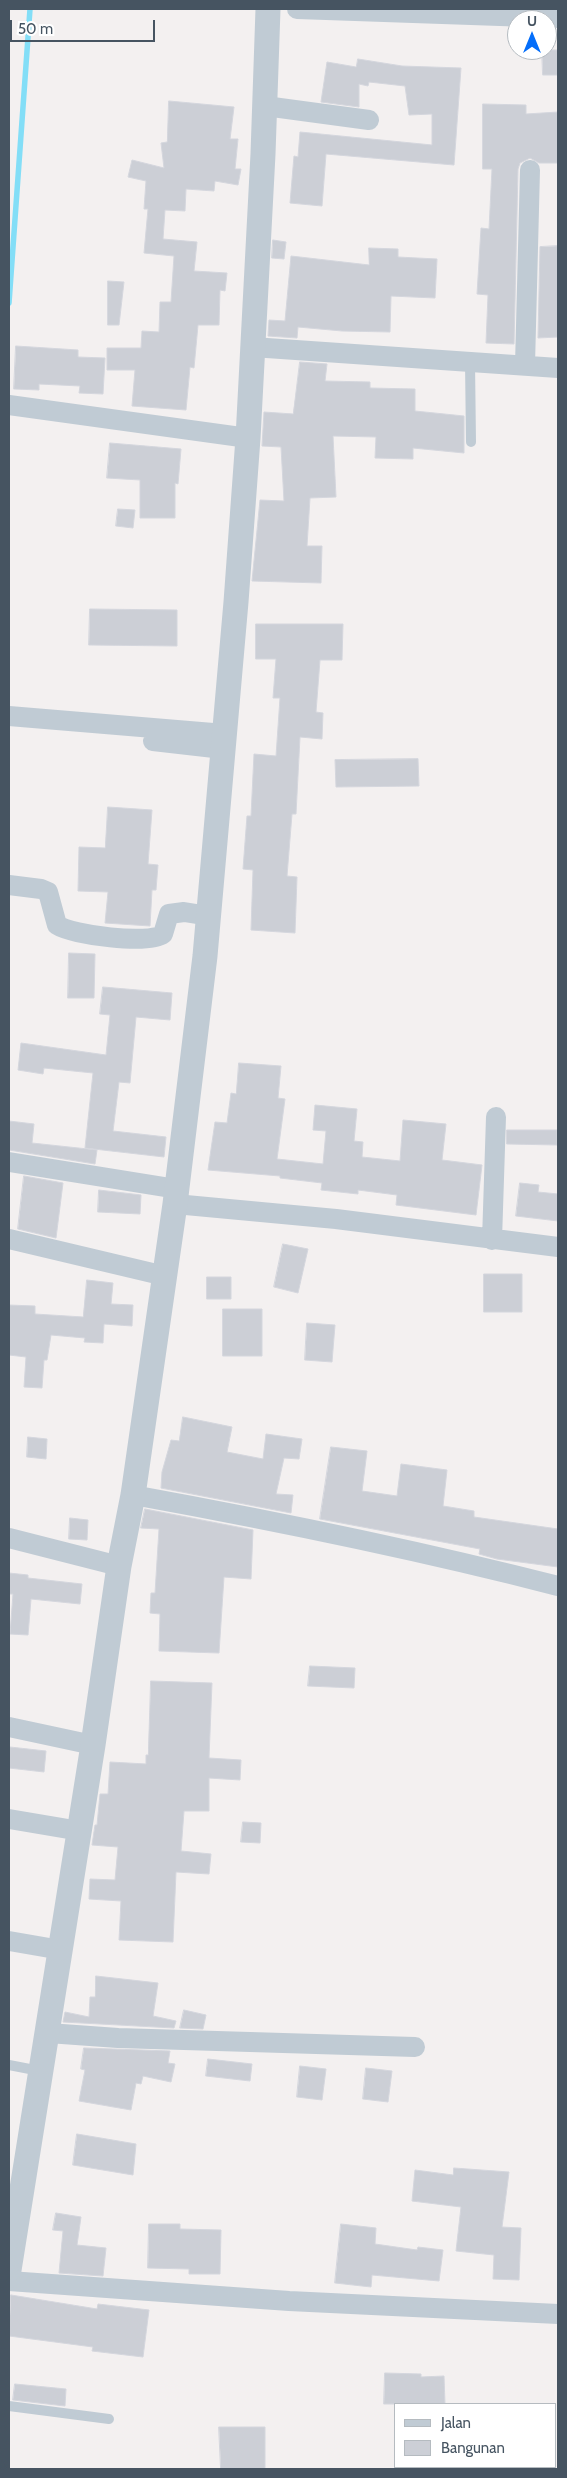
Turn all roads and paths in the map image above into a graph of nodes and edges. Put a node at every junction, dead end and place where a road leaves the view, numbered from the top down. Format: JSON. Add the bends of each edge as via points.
{"nodes":[{"id":1,"x":268,"y":9,"type":"edge"},
{"id":2,"x":297,"y":9,"type":"edge"},
{"id":3,"x":558,"y":18,"type":"edge"},
{"id":4,"x":265,"y":106,"type":"junction"},
{"id":5,"x":369,"y":120,"type":"dead end"},
{"id":6,"x":530,"y":170,"type":"dead end"},
{"id":7,"x":252,"y":347,"type":"junction"},
{"id":8,"x":470,"y":362,"type":"junction"},
{"id":9,"x":525,"y":365,"type":"junction"},
{"id":10,"x":558,"y":368,"type":"edge"},
{"id":11,"x":9,"y":405,"type":"edge"},
{"id":12,"x":248,"y":438,"type":"junction"},
{"id":13,"x":471,"y":442,"type":"dead end"},
{"id":14,"x":9,"y":716,"type":"edge"},
{"id":15,"x":9,"y":726,"type":"edge"},
{"id":16,"x":73,"y":727,"type":"junction"},
{"id":17,"x":224,"y":742,"type":"junction"},
{"id":18,"x":9,"y":885,"type":"edge"},
{"id":19,"x":209,"y":916,"type":"junction"},
{"id":20,"x":496,"y":1117,"type":"dead end"},
{"id":21,"x":9,"y":1162,"type":"edge"},
{"id":22,"x":176,"y":1196,"type":"junction"},
{"id":23,"x":9,"y":1239,"type":"edge"},
{"id":24,"x":492,"y":1240,"type":"junction"},
{"id":25,"x":558,"y":1247,"type":"edge"},
{"id":26,"x":165,"y":1276,"type":"junction"},
{"id":27,"x":133,"y":1494,"type":"junction"},
{"id":28,"x":9,"y":1538,"type":"edge"},
{"id":29,"x":119,"y":1566,"type":"junction"},
{"id":30,"x":558,"y":1586,"type":"edge"},
{"id":31,"x":9,"y":1727,"type":"edge"},
{"id":32,"x":93,"y":1745,"type":"junction"},
{"id":33,"x":9,"y":1819,"type":"edge"},
{"id":34,"x":80,"y":1830,"type":"junction"},
{"id":35,"x":9,"y":1941,"type":"edge"},
{"id":36,"x":60,"y":1950,"type":"junction"},
{"id":37,"x":48,"y":2033,"type":"junction"},
{"id":38,"x":415,"y":2047,"type":"dead end"},
{"id":39,"x":9,"y":2065,"type":"edge"},
{"id":40,"x":41,"y":2071,"type":"junction"},
{"id":41,"x":9,"y":2270,"type":"edge"},
{"id":42,"x":9,"y":2281,"type":"edge"},
{"id":43,"x":558,"y":2314,"type":"edge"},
{"id":44,"x":9,"y":2406,"type":"edge"},
{"id":45,"x":109,"y":2419,"type":"dead end"}],
"edges":[{"from":1,"to":4,"type":"street"},
{"from":2,"to":3,"type":"street"},
{"from":4,"to":5,"type":"street"},
{"from":4,"to":7,"type":"street"},
{"from":6,"to":9,"type":"street"},
{"from":7,"to":8,"type":"street"},
{"from":7,"to":12,"type":"street"},
{"from":8,"to":9,"type":"street"},
{"from":8,"to":13,"type":"lane"},
{"from":9,"to":10,"type":"street"},
{"from":11,"to":12,"type":"street"},
{"from":12,"to":17,"type":"street"},
{"from":14,"to":16,"type":"street"},
{"from":15,"to":16,"type":"street"},
{"from":16,"to":17,"type":"street"},
{"from":17,"to":19,"type":"street"},
{"from":18,"to":19,"type":"street","via":[[48,892],[57,925],[89,934],[151,939],[163,934],[170,914],[184,912]]},
{"from":19,"to":22,"type":"street"},
{"from":20,"to":24,"type":"street"},
{"from":21,"to":22,"type":"street"},
{"from":22,"to":24,"type":"street"},
{"from":22,"to":26,"type":"street"},
{"from":23,"to":26,"type":"street"},
{"from":24,"to":25,"type":"street"},
{"from":26,"to":27,"type":"street"},
{"from":27,"to":29,"type":"street"},
{"from":27,"to":30,"type":"street","via":[[454,1559]]},
{"from":28,"to":29,"type":"street"},
{"from":29,"to":32,"type":"street"},
{"from":31,"to":32,"type":"street"},
{"from":32,"to":34,"type":"street"},
{"from":33,"to":34,"type":"street"},
{"from":34,"to":36,"type":"street"},
{"from":35,"to":36,"type":"street"},
{"from":36,"to":37,"type":"street"},
{"from":37,"to":38,"type":"street"},
{"from":37,"to":40,"type":"street"},
{"from":39,"to":40,"type":"lane"},
{"from":40,"to":41,"type":"street"},
{"from":42,"to":43,"type":"street","via":[[289,2301]]},
{"from":44,"to":45,"type":"lane"}]}
